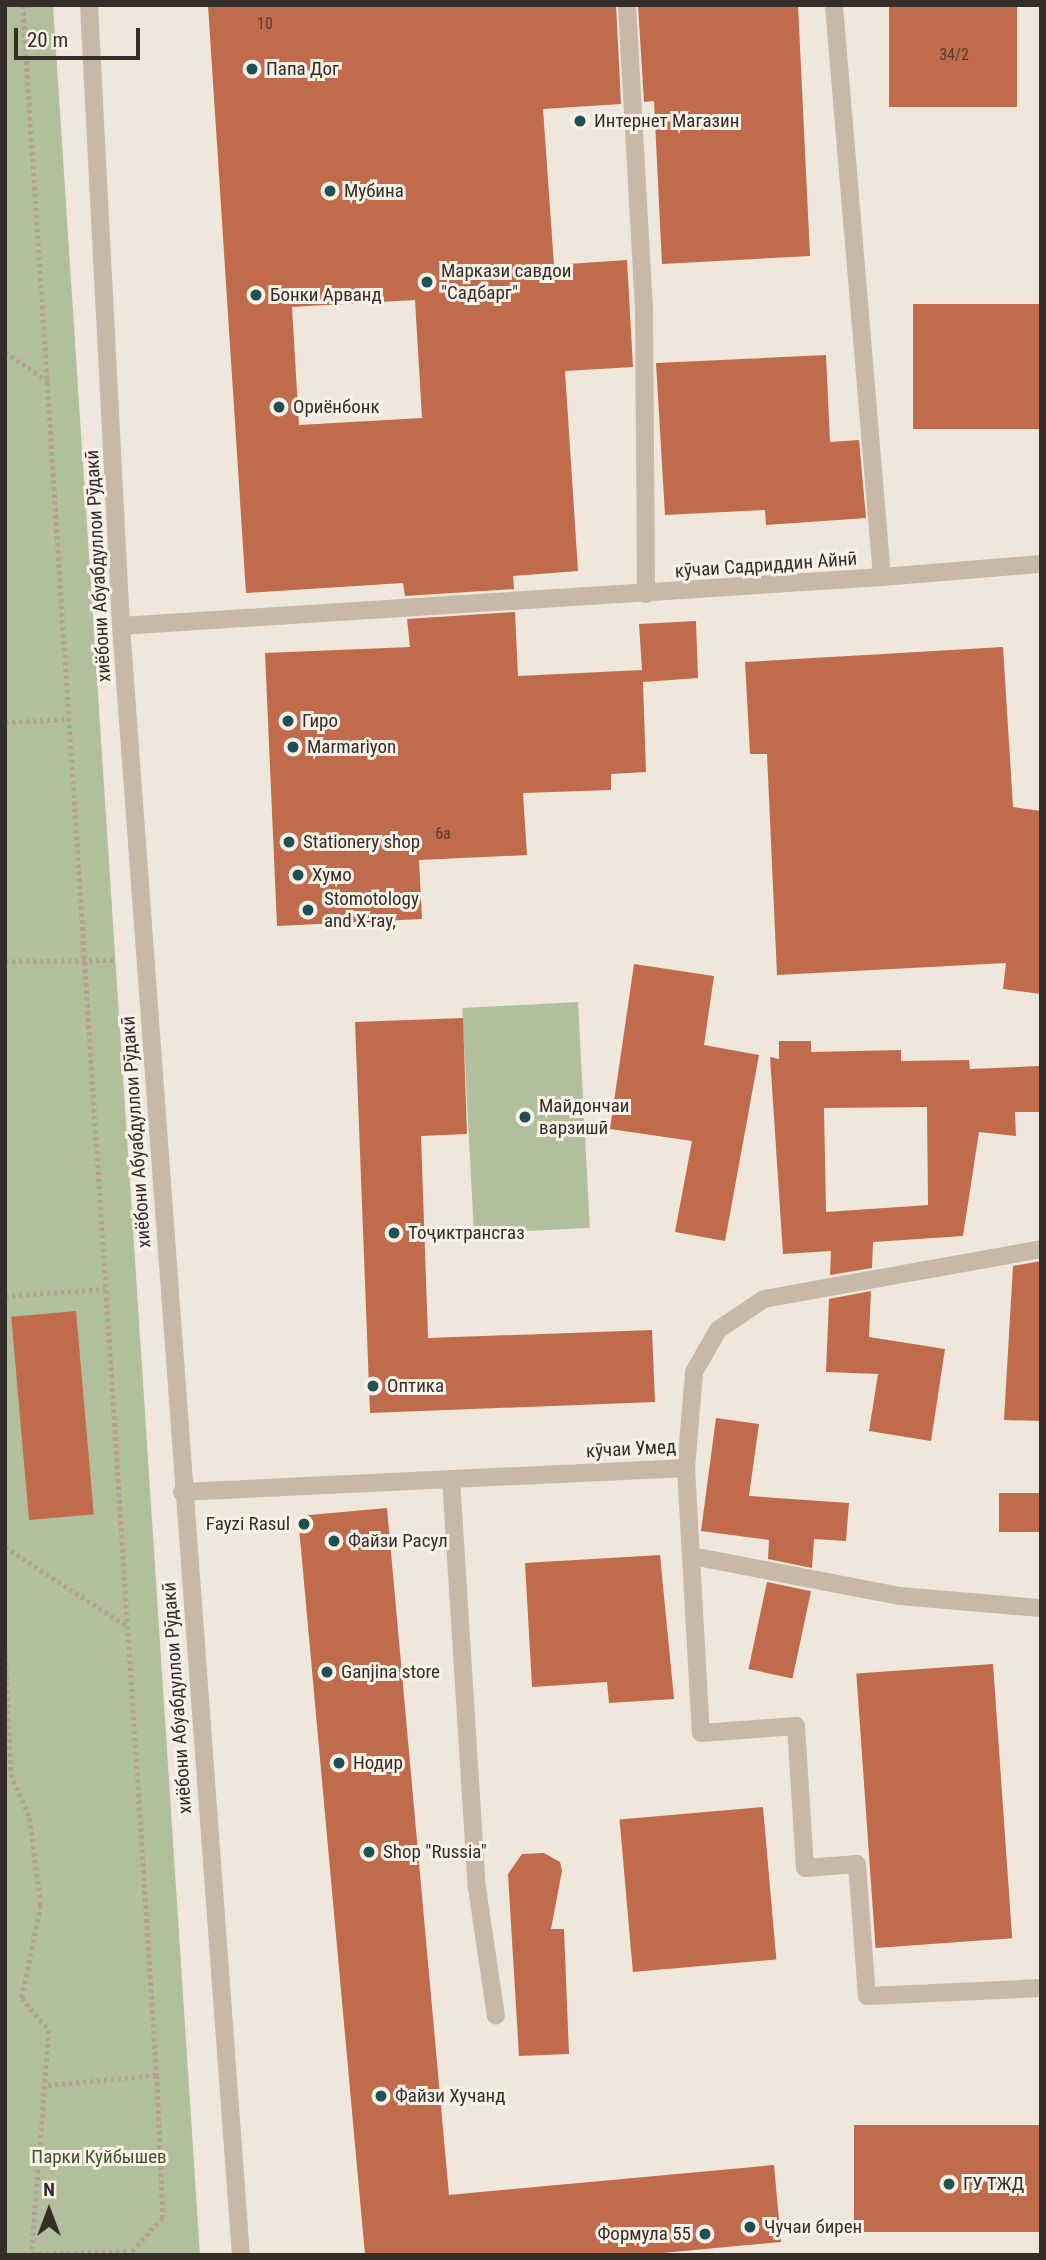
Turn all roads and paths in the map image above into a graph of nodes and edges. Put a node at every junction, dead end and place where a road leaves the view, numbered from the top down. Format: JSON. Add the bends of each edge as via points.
{"nodes":[{"id":1,"x":23,"y":5,"type":"edge"},
{"id":2,"x":89,"y":5,"type":"edge"},
{"id":3,"x":628,"y":5,"type":"edge"},
{"id":4,"x":834,"y":5,"type":"edge"},
{"id":5,"x":5,"y":352,"type":"edge"},
{"id":6,"x":48,"y":381,"type":"junction"},
{"id":7,"x":1041,"y":565,"type":"edge"},
{"id":8,"x":882,"y":577,"type":"junction"},
{"id":9,"x":646,"y":594,"type":"junction"},
{"id":10,"x":121,"y":626,"type":"junction"},
{"id":11,"x":70,"y":719,"type":"junction"},
{"id":12,"x":5,"y":722,"type":"edge"},
{"id":13,"x":145,"y":959,"type":"junction"},
{"id":14,"x":5,"y":961,"type":"edge"},
{"id":15,"x":86,"y":961,"type":"junction"},
{"id":16,"x":1041,"y":1249,"type":"edge"},
{"id":17,"x":106,"y":1289,"type":"junction"},
{"id":18,"x":5,"y":1296,"type":"edge"},
{"id":19,"x":687,"y":1468,"type":"junction"},
{"id":20,"x":451,"y":1479,"type":"junction"},
{"id":21,"x":181,"y":1492,"type":"junction"},
{"id":22,"x":5,"y":1547,"type":"edge"},
{"id":23,"x":692,"y":1556,"type":"junction"},
{"id":24,"x":1041,"y":1608,"type":"edge"},
{"id":25,"x":128,"y":1627,"type":"junction"},
{"id":26,"x":5,"y":1641,"type":"edge"},
{"id":27,"x":1041,"y":1988,"type":"edge"},
{"id":28,"x":496,"y":2016,"type":"dead end"},
{"id":29,"x":157,"y":2075,"type":"junction"},
{"id":30,"x":48,"y":2085,"type":"junction"},
{"id":31,"x":128,"y":2253,"type":"edge"},
{"id":32,"x":32,"y":2254,"type":"edge"},
{"id":33,"x":242,"y":2255,"type":"edge"}],
"edges":[{"from":1,"to":6,"type":"path"},
{"from":2,"to":10,"type":"street","name":"хиёбони Абуабдуллои Рӯдакӣ"},
{"from":3,"to":9,"type":"street","via":[[644,294]]},
{"from":4,"to":8,"type":"street","name":"кӯчаи Садриддин Айнӣ"},
{"from":5,"to":6,"type":"path"},
{"from":6,"to":11,"type":"path"},
{"from":7,"to":8,"type":"street"},
{"from":8,"to":9,"type":"street","name":"кӯчаи Садриддин Айнӣ"},
{"from":9,"to":10,"type":"street","name":"кӯчаи Садриддин Айнӣ"},
{"from":10,"to":13,"type":"street","name":"хиёбони Абуабдуллои Рӯдакӣ"},
{"from":11,"to":12,"type":"path"},
{"from":11,"to":15,"type":"path"},
{"from":13,"to":15,"type":"path"},
{"from":13,"to":21,"type":"street","name":"хиёбони Абуабдуллои Рӯдакӣ"},
{"from":14,"to":15,"type":"path"},
{"from":15,"to":17,"type":"path"},
{"from":16,"to":19,"type":"street","name":"кӯчаи Умед","via":[[764,1299],[718,1330],[694,1372]]},
{"from":17,"to":18,"type":"path"},
{"from":17,"to":25,"type":"path"},
{"from":19,"to":20,"type":"street","name":"кӯчаи Умед"},
{"from":19,"to":23,"type":"street"},
{"from":20,"to":21,"type":"street","name":"кӯчаи Умед"},
{"from":20,"to":28,"type":"street","via":[[477,1888]]},
{"from":21,"to":33,"type":"street","name":"хиёбони Абуабдуллои Рӯдакӣ"},
{"from":22,"to":25,"type":"path"},
{"from":23,"to":24,"type":"street","via":[[900,1596]]},
{"from":23,"to":27,"type":"street","via":[[701,1733],[796,1726],[805,1868],[857,1864],[867,1996]]},
{"from":25,"to":29,"type":"path"},
{"from":26,"to":30,"type":"path","via":[[11,1774],[30,1818],[41,1905],[22,1998],[49,2030]]},
{"from":29,"to":30,"type":"path"},
{"from":29,"to":31,"type":"path","via":[[163,2218]]},
{"from":30,"to":32,"type":"path"},
{"from":31,"to":32,"type":"path"}]}
